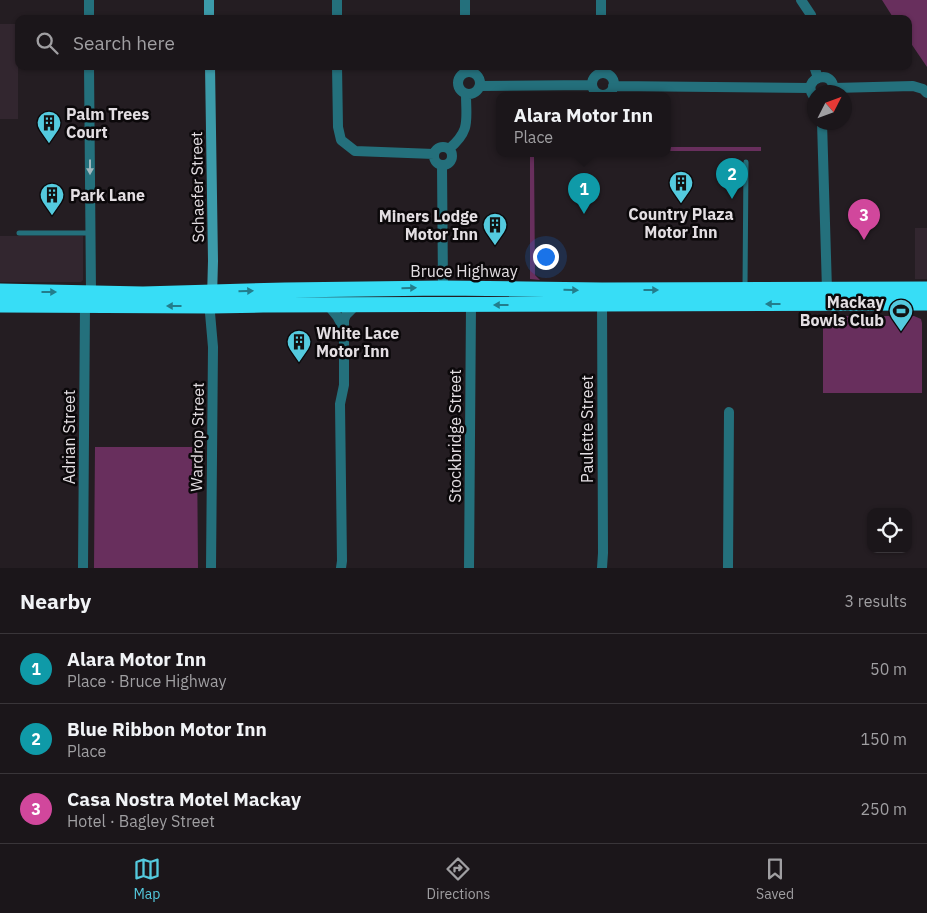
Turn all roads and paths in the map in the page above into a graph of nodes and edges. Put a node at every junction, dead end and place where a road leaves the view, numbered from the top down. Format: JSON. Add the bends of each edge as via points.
{"nodes":[{"id":1,"x":89,"y":0,"type":"edge"},
{"id":2,"x":209,"y":0,"type":"edge"},
{"id":3,"x":337,"y":0,"type":"edge"},
{"id":4,"x":465,"y":0,"type":"edge"},
{"id":5,"x":600,"y":0,"type":"edge"},
{"id":6,"x":801,"y":0,"type":"edge"},
{"id":7,"x":89,"y":15,"type":"edge"},
{"id":8,"x":209,"y":15,"type":"edge"},
{"id":9,"x":337,"y":15,"type":"edge"},
{"id":10,"x":465,"y":15,"type":"edge"},
{"id":11,"x":601,"y":15,"type":"edge"},
{"id":12,"x":811,"y":15,"type":"edge"},
{"id":13,"x":89,"y":70,"type":"edge"},
{"id":14,"x":210,"y":70,"type":"edge"},
{"id":15,"x":337,"y":70,"type":"edge"},
{"id":16,"x":465,"y":70,"type":"edge"},
{"id":17,"x":468,"y":70,"type":"edge"},
{"id":18,"x":601,"y":70,"type":"edge"},
{"id":19,"x":815,"y":70,"type":"edge"},
{"id":20,"x":818,"y":78,"type":"junction"},
{"id":21,"x":592,"y":85,"type":"junction"},
{"id":22,"x":812,"y":85,"type":"edge"},
{"id":23,"x":833,"y":85,"type":"edge"},
{"id":24,"x":480,"y":86,"type":"junction"},
{"id":25,"x":614,"y":86,"type":"junction"},
{"id":26,"x":852,"y":89,"type":"edge"},
{"id":27,"x":595,"y":92,"type":"edge"},
{"id":28,"x":611,"y":92,"type":"edge"},
{"id":29,"x":807,"y":93,"type":"edge"},
{"id":30,"x":466,"y":94,"type":"junction"},
{"id":31,"x":927,"y":94,"type":"edge"},
{"id":32,"x":822,"y":130,"type":"edge"},
{"id":33,"x":449,"y":149,"type":"junction"},
{"id":34,"x":434,"y":154,"type":"junction"},
{"id":35,"x":746,"y":162,"type":"dead end"},
{"id":36,"x":442,"y":166,"type":"junction"},
{"id":37,"x":19,"y":233,"type":"dead end"},
{"id":38,"x":91,"y":233,"type":"junction"},
{"id":39,"x":443,"y":288,"type":"junction"},
{"id":40,"x":745,"y":290,"type":"junction"},
{"id":41,"x":831,"y":290,"type":"junction"},
{"id":42,"x":0,"y":292,"type":"edge"},
{"id":43,"x":602,"y":298,"type":"junction"},
{"id":44,"x":88,"y":299,"type":"junction"},
{"id":45,"x":212,"y":299,"type":"junction"},
{"id":46,"x":926,"y":300,"type":"edge"},
{"id":47,"x":0,"y":305,"type":"edge"},
{"id":48,"x":471,"y":305,"type":"junction"},
{"id":49,"x":328,"y":306,"type":"junction"},
{"id":50,"x":355,"y":306,"type":"junction"},
{"id":51,"x":344,"y":330,"type":"junction"},
{"id":52,"x":729,"y":412,"type":"dead end"},
{"id":53,"x":83,"y":568,"type":"edge"},
{"id":54,"x":211,"y":568,"type":"edge"},
{"id":55,"x":341,"y":568,"type":"edge"},
{"id":56,"x":469,"y":568,"type":"edge"},
{"id":57,"x":602,"y":568,"type":"edge"},
{"id":58,"x":728,"y":568,"type":"edge"}],
"edges":[{"from":1,"to":7,"type":"street"},
{"from":2,"to":8,"type":"street"},
{"from":3,"to":9,"type":"street"},
{"from":4,"to":10,"type":"street"},
{"from":5,"to":11,"type":"street"},
{"from":6,"to":12,"type":"street"},
{"from":13,"to":38,"type":"street","name":"Adrian Street","one_way":true},
{"from":14,"to":45,"type":"street","name":"Schaefer Street"},
{"from":15,"to":34,"type":"street","via":[[341,140],[355,151]]},
{"from":16,"to":30,"type":"street","via":[[458,84]]},
{"from":17,"to":24,"type":"street","via":[[476,75]]},
{"from":18,"to":21,"type":"street"},
{"from":18,"to":25,"type":"street","via":[[612,78]]},
{"from":19,"to":20,"type":"street"},
{"from":20,"to":22,"type":"street"},
{"from":20,"to":23,"type":"street","via":[[827,78]]},
{"from":21,"to":24,"type":"street"},
{"from":21,"to":27,"type":"street"},
{"from":24,"to":30,"type":"street","via":[[474,94]]},
{"from":25,"to":28,"type":"street"},
{"from":25,"to":29,"type":"street"},
{"from":26,"to":31,"type":"street","via":[[913,86]]},
{"from":30,"to":33,"type":"street","via":[[465,130]]},
{"from":32,"to":41,"type":"street"},
{"from":33,"to":34,"type":"street","via":[[440,148]]},
{"from":33,"to":36,"type":"street","via":[[451,161]]},
{"from":34,"to":36,"type":"street","via":[[434,160]]},
{"from":35,"to":40,"type":"lane"},
{"from":36,"to":39,"type":"street"},
{"from":37,"to":38,"type":"lane"},
{"from":38,"to":44,"type":"street","name":"Adrian Street"},
{"from":39,"to":43,"type":"highway","name":"Bruce Highway","one_way":true},
{"from":45,"to":39,"type":"highway","name":"Bruce Highway","one_way":true},
{"from":40,"to":41,"type":"highway","name":"Bruce Highway"},
{"from":43,"to":40,"type":"highway","name":"Bruce Highway","one_way":true},
{"from":41,"to":46,"type":"highway","name":"Bruce Highway"},
{"from":42,"to":44,"type":"highway","name":"Bruce Highway","one_way":true},
{"from":46,"to":43,"type":"highway","name":"Bruce Highway","one_way":true},
{"from":43,"to":48,"type":"highway","name":"Bruce Highway","one_way":true},
{"from":43,"to":57,"type":"street","name":"Paulette Street"},
{"from":44,"to":45,"type":"highway","name":"Bruce Highway","via":[[143,294]]},
{"from":44,"to":47,"type":"highway","name":"Bruce Highway"},
{"from":44,"to":53,"type":"street","name":"Adrian Street"},
{"from":45,"to":49,"type":"highway","name":"Bruce Highway"},
{"from":45,"to":54,"type":"street","name":"Wardrop Street"},
{"from":48,"to":50,"type":"highway","name":"Bruce Highway"},
{"from":48,"to":56,"type":"street","name":"Stockbridge Street"},
{"from":49,"to":50,"type":"highway","name":"Bruce Highway"},
{"from":49,"to":51,"type":"street"},
{"from":50,"to":51,"type":"street","via":[[346,315]]},
{"from":51,"to":55,"type":"street","via":[[344,385],[340,404]]},
{"from":52,"to":58,"type":"street"}]}
